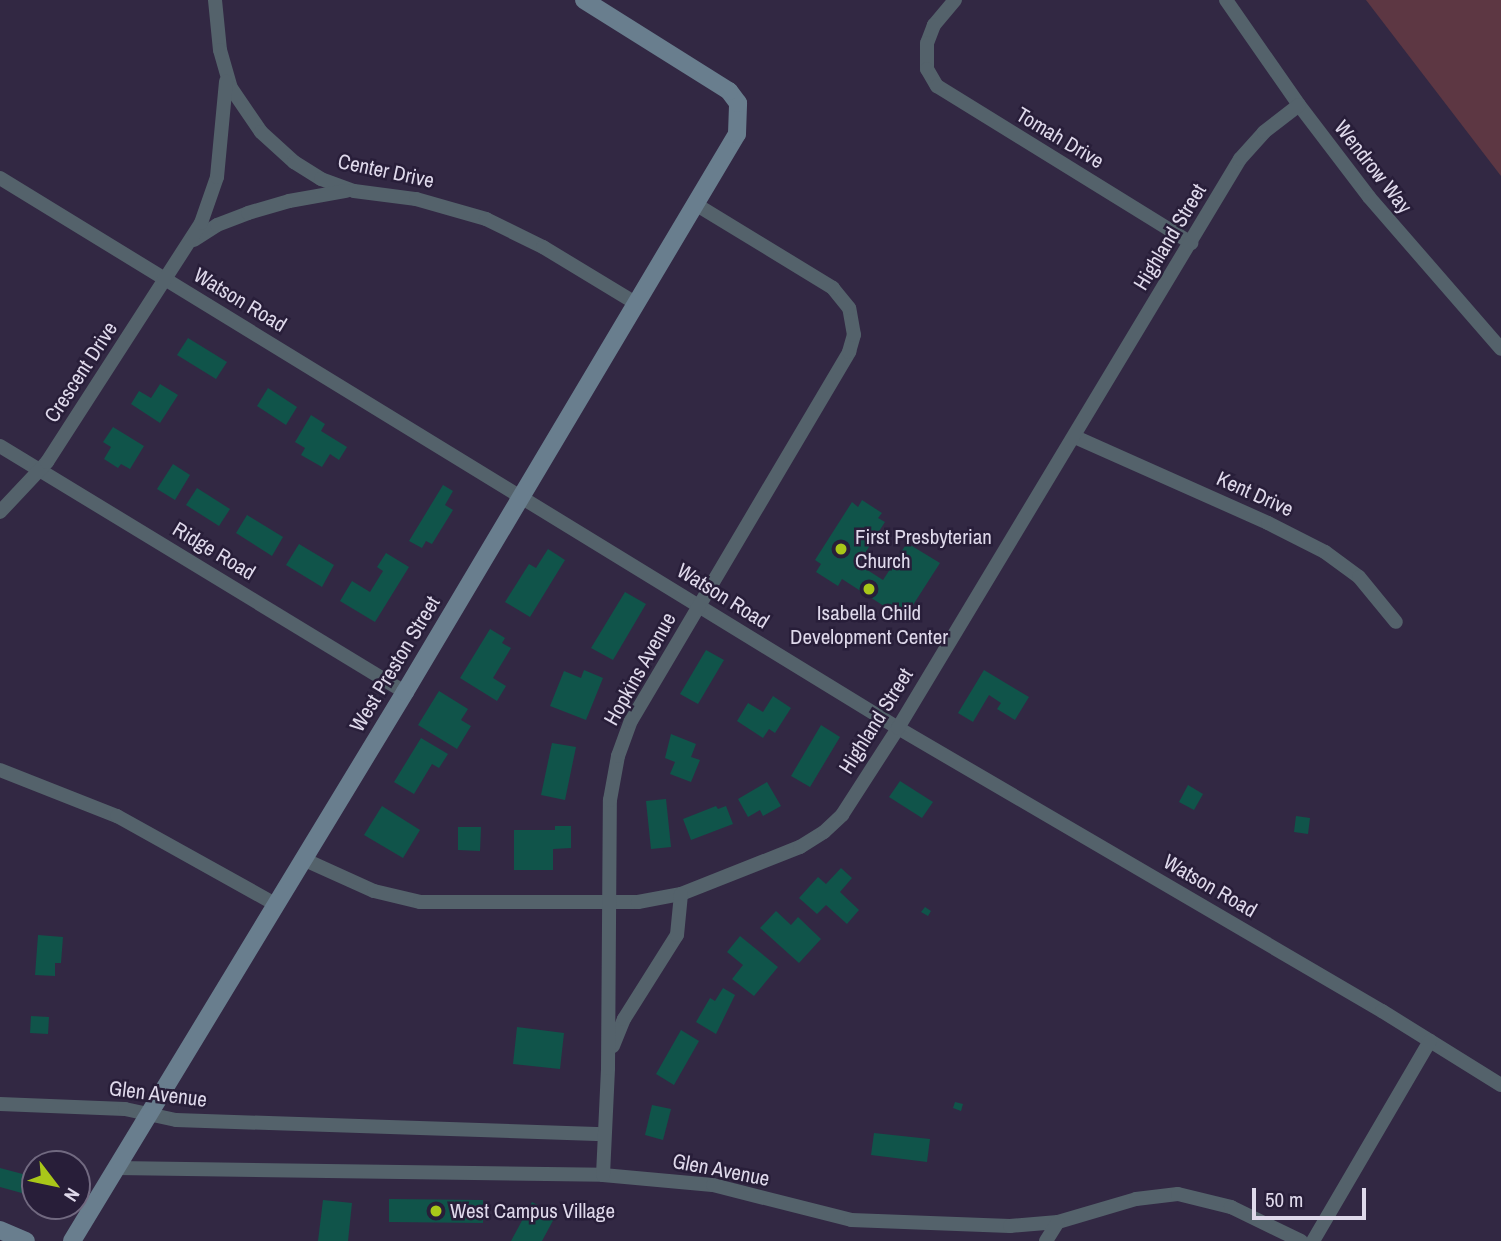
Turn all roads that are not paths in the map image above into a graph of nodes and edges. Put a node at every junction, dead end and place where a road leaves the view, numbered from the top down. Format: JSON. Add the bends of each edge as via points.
{"nodes":[{"id":1,"x":215,"y":0,"type":"edge"},
{"id":2,"x":583,"y":0,"type":"edge"},
{"id":3,"x":955,"y":0,"type":"edge"},
{"id":4,"x":1226,"y":0,"type":"edge"},
{"id":5,"x":227,"y":76,"type":"junction"},
{"id":6,"x":1299,"y":105,"type":"junction"},
{"id":7,"x":0,"y":178,"type":"edge"},
{"id":8,"x":354,"y":191,"type":"junction"},
{"id":9,"x":696,"y":205,"type":"junction"},
{"id":10,"x":1191,"y":243,"type":"junction"},
{"id":11,"x":187,"y":246,"type":"junction"},
{"id":12,"x":166,"y":279,"type":"junction"},
{"id":13,"x":637,"y":304,"type":"junction"},
{"id":14,"x":1501,"y":349,"type":"edge"},
{"id":15,"x":1075,"y":437,"type":"junction"},
{"id":16,"x":0,"y":446,"type":"edge"},
{"id":17,"x":40,"y":470,"type":"junction"},
{"id":18,"x":522,"y":497,"type":"junction"},
{"id":19,"x":0,"y":512,"type":"edge"},
{"id":20,"x":699,"y":607,"type":"junction"},
{"id":21,"x":1396,"y":622,"type":"dead end"},
{"id":22,"x":405,"y":692,"type":"junction"},
{"id":23,"x":898,"y":727,"type":"junction"},
{"id":24,"x":0,"y":770,"type":"edge"},
{"id":25,"x":303,"y":859,"type":"junction"},
{"id":26,"x":681,"y":894,"type":"junction"},
{"id":27,"x":607,"y":902,"type":"junction"},
{"id":28,"x":275,"y":904,"type":"junction"},
{"id":29,"x":1430,"y":1041,"type":"junction"},
{"id":30,"x":608,"y":1068,"type":"junction"},
{"id":31,"x":1501,"y":1086,"type":"edge"},
{"id":32,"x":0,"y":1104,"type":"edge"},
{"id":33,"x":149,"y":1115,"type":"junction"},
{"id":34,"x":604,"y":1134,"type":"junction"},
{"id":35,"x":117,"y":1168,"type":"junction"},
{"id":36,"x":603,"y":1175,"type":"junction"},
{"id":37,"x":1058,"y":1222,"type":"junction"},
{"id":38,"x":0,"y":1230,"type":"edge"},
{"id":39,"x":26,"y":1241,"type":"edge"},
{"id":40,"x":72,"y":1241,"type":"edge"},
{"id":41,"x":1046,"y":1241,"type":"edge"},
{"id":42,"x":1301,"y":1241,"type":"edge"},
{"id":43,"x":1313,"y":1241,"type":"edge"}],
"edges":[{"from":1,"to":5,"type":"street","name":"Center Drive"},
{"from":2,"to":9,"type":"street","name":"West Preston Street","via":[[724,87],[737,103],[737,134]]},
{"from":3,"to":10,"type":"street","name":"Tomah Drive","via":[[932,29],[926,54],[929,75],[942,90]]},
{"from":4,"to":6,"type":"street","name":"Wendrow Way"},
{"from":5,"to":8,"type":"street","name":"Center Drive","via":[[243,109],[272,144],[308,171]]},
{"from":5,"to":11,"type":"street","name":"Crescent Drive","via":[[217,177],[201,223]]},
{"from":6,"to":10,"type":"street","name":"Highland Street","via":[[1247,150]]},
{"from":6,"to":14,"type":"street","name":"Wendrow Way","via":[[1392,225]]},
{"from":7,"to":12,"type":"street","name":"Watson Road"},
{"from":8,"to":11,"type":"street","name":"Crescent Drive","via":[[316,195],[248,213],[217,225]]},
{"from":8,"to":13,"type":"street","name":"Center Drive","via":[[436,203],[486,219],[543,247]]},
{"from":9,"to":13,"type":"street","name":"West Preston Street"},
{"from":9,"to":20,"type":"street","name":"Hopkins Avenue","via":[[833,288],[849,308],[854,325],[849,352]]},
{"from":10,"to":15,"type":"street","name":"Highland Street"},
{"from":11,"to":12,"type":"street","name":"Crescent Drive"},
{"from":12,"to":17,"type":"street","name":"Crescent Drive"},
{"from":12,"to":18,"type":"street","name":"Watson Road"},
{"from":13,"to":18,"type":"street","name":"West Preston Street"},
{"from":15,"to":21,"type":"street","name":"Kent Drive","via":[[1318,547],[1359,577]]},
{"from":15,"to":23,"type":"street","name":"Highland Street"},
{"from":16,"to":17,"type":"street","name":"Ridge Road"},
{"from":17,"to":19,"type":"street","name":"Crescent Drive"},
{"from":17,"to":22,"type":"street","name":"Ridge Road"},
{"from":18,"to":20,"type":"street","name":"Watson Road"},
{"from":18,"to":22,"type":"street","name":"West Preston Street"},
{"from":20,"to":23,"type":"street","name":"Watson Road"},
{"from":20,"to":27,"type":"street","name":"Hopkins Avenue","via":[[631,722],[618,756],[610,800]]},
{"from":22,"to":25,"type":"street","name":"West Preston Street"},
{"from":23,"to":26,"type":"street","name":"Highland Street","via":[[842,816],[824,832],[800,847]]},
{"from":23,"to":29,"type":"street","name":"Watson Road"},
{"from":24,"to":28,"type":"street","via":[[117,816]]},
{"from":25,"to":27,"type":"street","name":"Highland Street","via":[[363,886],[409,900]]},
{"from":25,"to":28,"type":"street","name":"West Preston Street"},
{"from":26,"to":27,"type":"street","name":"Highland Street"},
{"from":26,"to":30,"type":"street","name":"Hopkins Avenue","via":[[677,935],[624,1019]]},
{"from":27,"to":30,"type":"street","name":"Hopkins Avenue"},
{"from":28,"to":33,"type":"street","name":"West Preston Street"},
{"from":29,"to":31,"type":"street","name":"Watson Road"},
{"from":29,"to":43,"type":"street"},
{"from":30,"to":34,"type":"street","name":"Hopkins Avenue"},
{"from":32,"to":33,"type":"street","name":"Glen Avenue","via":[[125,1109]]},
{"from":33,"to":34,"type":"street","name":"Glen Avenue","via":[[176,1120]]},
{"from":33,"to":35,"type":"street","name":"West Preston Street"},
{"from":34,"to":36,"type":"street","name":"Hopkins Avenue"},
{"from":35,"to":36,"type":"street","name":"Glen Avenue"},
{"from":35,"to":40,"type":"street","name":"West Preston Street"},
{"from":36,"to":37,"type":"street","name":"Glen Avenue","via":[[713,1185],[851,1220],[1010,1226]]},
{"from":37,"to":41,"type":"street"},
{"from":37,"to":42,"type":"street","name":"Glen Avenue","via":[[1136,1199],[1188,1195],[1243,1212]]},
{"from":38,"to":39,"type":"street"}]}
